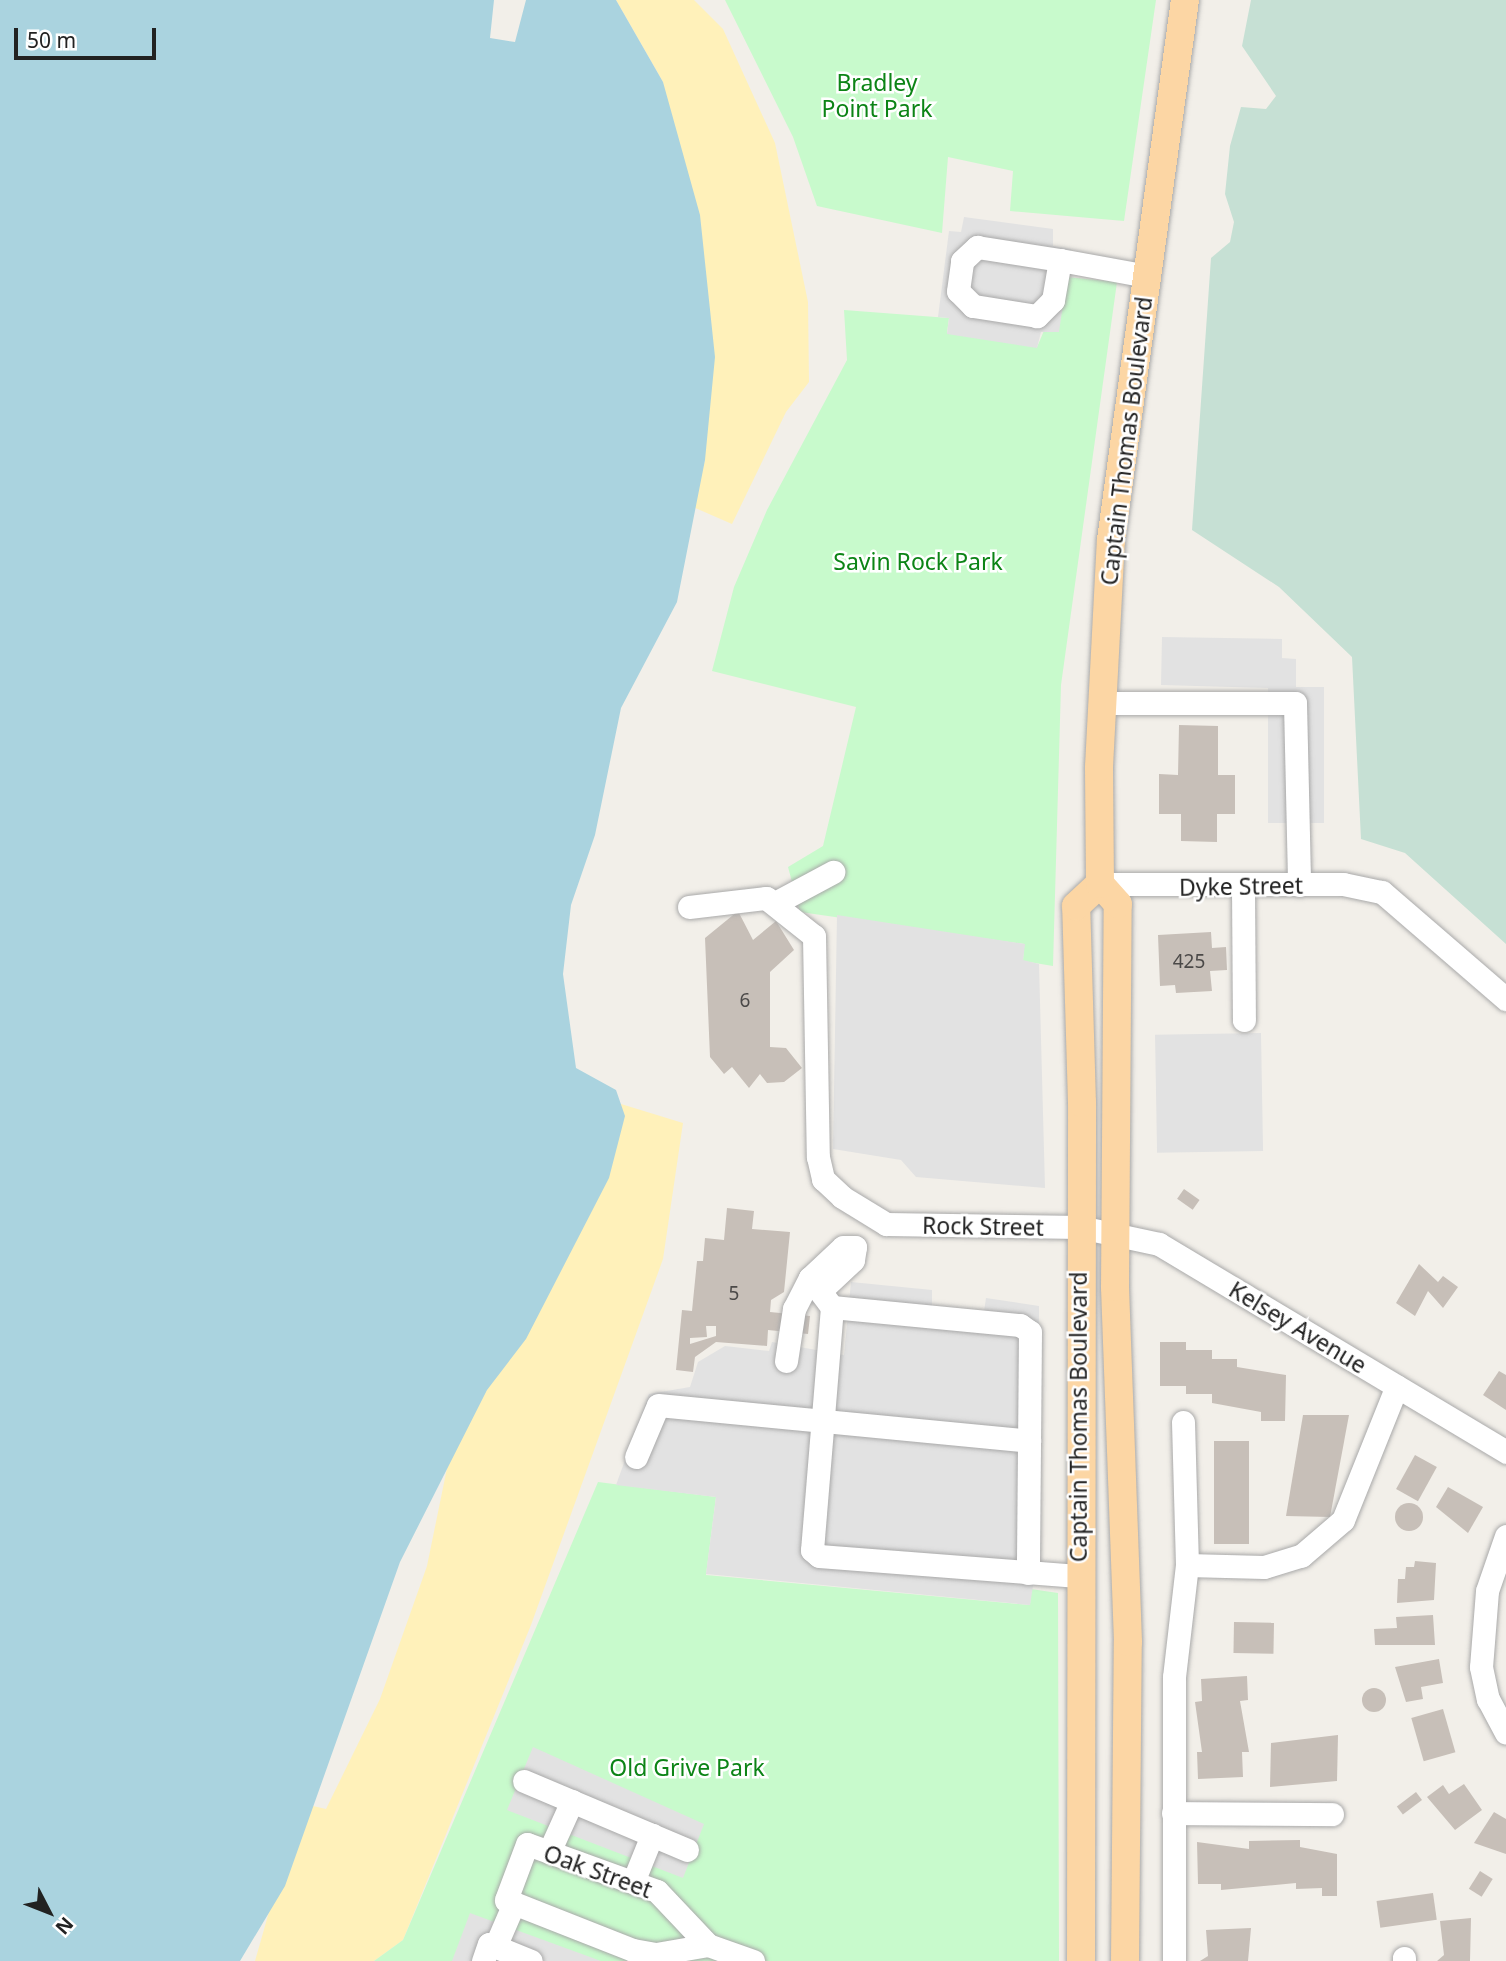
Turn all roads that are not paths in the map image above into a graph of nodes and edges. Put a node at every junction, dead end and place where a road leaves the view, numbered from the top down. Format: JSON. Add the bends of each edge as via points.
{"nodes":[{"id":1,"x":1185,"y":0,"type":"edge"},
{"id":2,"x":1060,"y":260,"type":"dead end"},
{"id":3,"x":1147,"y":275,"type":"junction"},
{"id":4,"x":1102,"y":703,"type":"junction"},
{"id":5,"x":833,"y":872,"type":"dead end"},
{"id":6,"x":1100,"y":884,"type":"junction"},
{"id":7,"x":1298,"y":885,"type":"junction"},
{"id":8,"x":1243,"y":886,"type":"junction"},
{"id":9,"x":777,"y":902,"type":"junction"},
{"id":10,"x":689,"y":907,"type":"dead end"},
{"id":11,"x":1506,"y":999,"type":"edge"},
{"id":12,"x":1244,"y":1020,"type":"dead end"},
{"id":13,"x":886,"y":1224,"type":"junction"},
{"id":14,"x":1080,"y":1227,"type":"junction"},
{"id":15,"x":1118,"y":1232,"type":"junction"},
{"id":16,"x":821,"y":1292,"type":"junction"},
{"id":17,"x":786,"y":1361,"type":"dead end"},
{"id":18,"x":1397,"y":1386,"type":"junction"},
{"id":19,"x":821,"y":1421,"type":"junction"},
{"id":20,"x":1183,"y":1422,"type":"dead end"},
{"id":21,"x":1029,"y":1441,"type":"junction"},
{"id":22,"x":1506,"y":1452,"type":"edge"},
{"id":23,"x":636,"y":1457,"type":"dead end"},
{"id":24,"x":1506,"y":1536,"type":"edge"},
{"id":25,"x":1186,"y":1565,"type":"junction"},
{"id":26,"x":1028,"y":1573,"type":"junction"},
{"id":27,"x":1078,"y":1576,"type":"junction"},
{"id":28,"x":1506,"y":1733,"type":"edge"},
{"id":29,"x":524,"y":1781,"type":"dead end"},
{"id":30,"x":572,"y":1801,"type":"junction"},
{"id":31,"x":1173,"y":1813,"type":"junction"},
{"id":32,"x":1332,"y":1814,"type":"dead end"},
{"id":33,"x":652,"y":1835,"type":"junction"},
{"id":34,"x":687,"y":1850,"type":"dead end"},
{"id":35,"x":549,"y":1852,"type":"junction"},
{"id":36,"x":633,"y":1882,"type":"junction"},
{"id":37,"x":514,"y":1903,"type":"junction"},
{"id":38,"x":708,"y":1945,"type":"junction"},
{"id":39,"x":606,"y":1951,"type":"edge"},
{"id":40,"x":489,"y":1954,"type":"edge"},
{"id":41,"x":744,"y":1960,"type":"edge"},
{"id":42,"x":531,"y":1961,"type":"edge"},
{"id":43,"x":1081,"y":1961,"type":"edge"},
{"id":44,"x":1125,"y":1961,"type":"edge"},
{"id":45,"x":1174,"y":1961,"type":"edge"}],
"edges":[{"from":1,"to":3,"type":"main road","name":"Captain Thomas Boulevard"},
{"from":2,"to":3,"type":"street"},
{"from":3,"to":4,"type":"main road","name":"Captain Thomas Boulevard","via":[[1111,540]]},
{"from":4,"to":6,"type":"main road","name":"Captain Thomas Boulevard"},
{"from":4,"to":7,"type":"street","via":[[1295,703]]},
{"from":5,"to":9,"type":"street"},
{"from":6,"to":8,"type":"street","name":"Dyke Street"},
{"from":6,"to":14,"type":"main road","name":"Captain Thomas Boulevard","via":[[1076,906]]},
{"from":6,"to":15,"type":"main road","name":"Captain Thomas Boulevard","via":[[1118,904]]},
{"from":7,"to":8,"type":"street","name":"Dyke Street"},
{"from":7,"to":11,"type":"street","name":"Dyke Street","via":[[1382,892]]},
{"from":8,"to":12,"type":"street"},
{"from":9,"to":10,"type":"street","via":[[754,898]]},
{"from":9,"to":13,"type":"street","via":[[814,936],[819,1168],[830,1188]]},
{"from":13,"to":14,"type":"street","name":"Rock Street"},
{"from":13,"to":16,"type":"street","via":[[855,1247],[843,1247]]},
{"from":14,"to":15,"type":"street","name":"Kelsey Avenue"},
{"from":14,"to":27,"type":"main road","name":"Captain Thomas Boulevard"},
{"from":15,"to":18,"type":"street","name":"Kelsey Avenue","via":[[1159,1244]]},
{"from":15,"to":44,"type":"main road","name":"Captain Thomas Boulevard","via":[[1128,1642]]},
{"from":16,"to":17,"type":"street","via":[[794,1309]]},
{"from":16,"to":19,"type":"street"},
{"from":16,"to":21,"type":"street","via":[[1026,1326]]},
{"from":18,"to":22,"type":"street","name":"Kelsey Avenue"},
{"from":18,"to":25,"type":"street","via":[[1343,1520],[1301,1556],[1264,1567]]},
{"from":19,"to":21,"type":"street"},
{"from":19,"to":23,"type":"street","via":[[658,1405]]},
{"from":19,"to":26,"type":"street","via":[[808,1541],[819,1556]]},
{"from":20,"to":25,"type":"street"},
{"from":21,"to":26,"type":"street"},
{"from":24,"to":28,"type":"street","via":[[1487,1591],[1481,1667],[1488,1699]]},
{"from":25,"to":31,"type":"street","via":[[1174,1677]]},
{"from":26,"to":27,"type":"street"},
{"from":27,"to":43,"type":"main road","name":"Captain Thomas Boulevard"},
{"from":29,"to":30,"type":"street"},
{"from":30,"to":33,"type":"street"},
{"from":30,"to":35,"type":"street"},
{"from":31,"to":32,"type":"street"},
{"from":31,"to":45,"type":"street"},
{"from":33,"to":34,"type":"street"},
{"from":33,"to":36,"type":"street"},
{"from":35,"to":36,"type":"street","name":"Oak Street"},
{"from":35,"to":37,"type":"street","name":"Oak Street","via":[[527,1844],[506,1900]]},
{"from":36,"to":38,"type":"street","name":"Oak Street","via":[[673,1902]]},
{"from":37,"to":39,"type":"street"},
{"from":37,"to":40,"type":"street"},
{"from":38,"to":39,"type":"street","via":[[656,1954]]},
{"from":38,"to":41,"type":"street"},
{"from":40,"to":42,"type":"street"}]}
